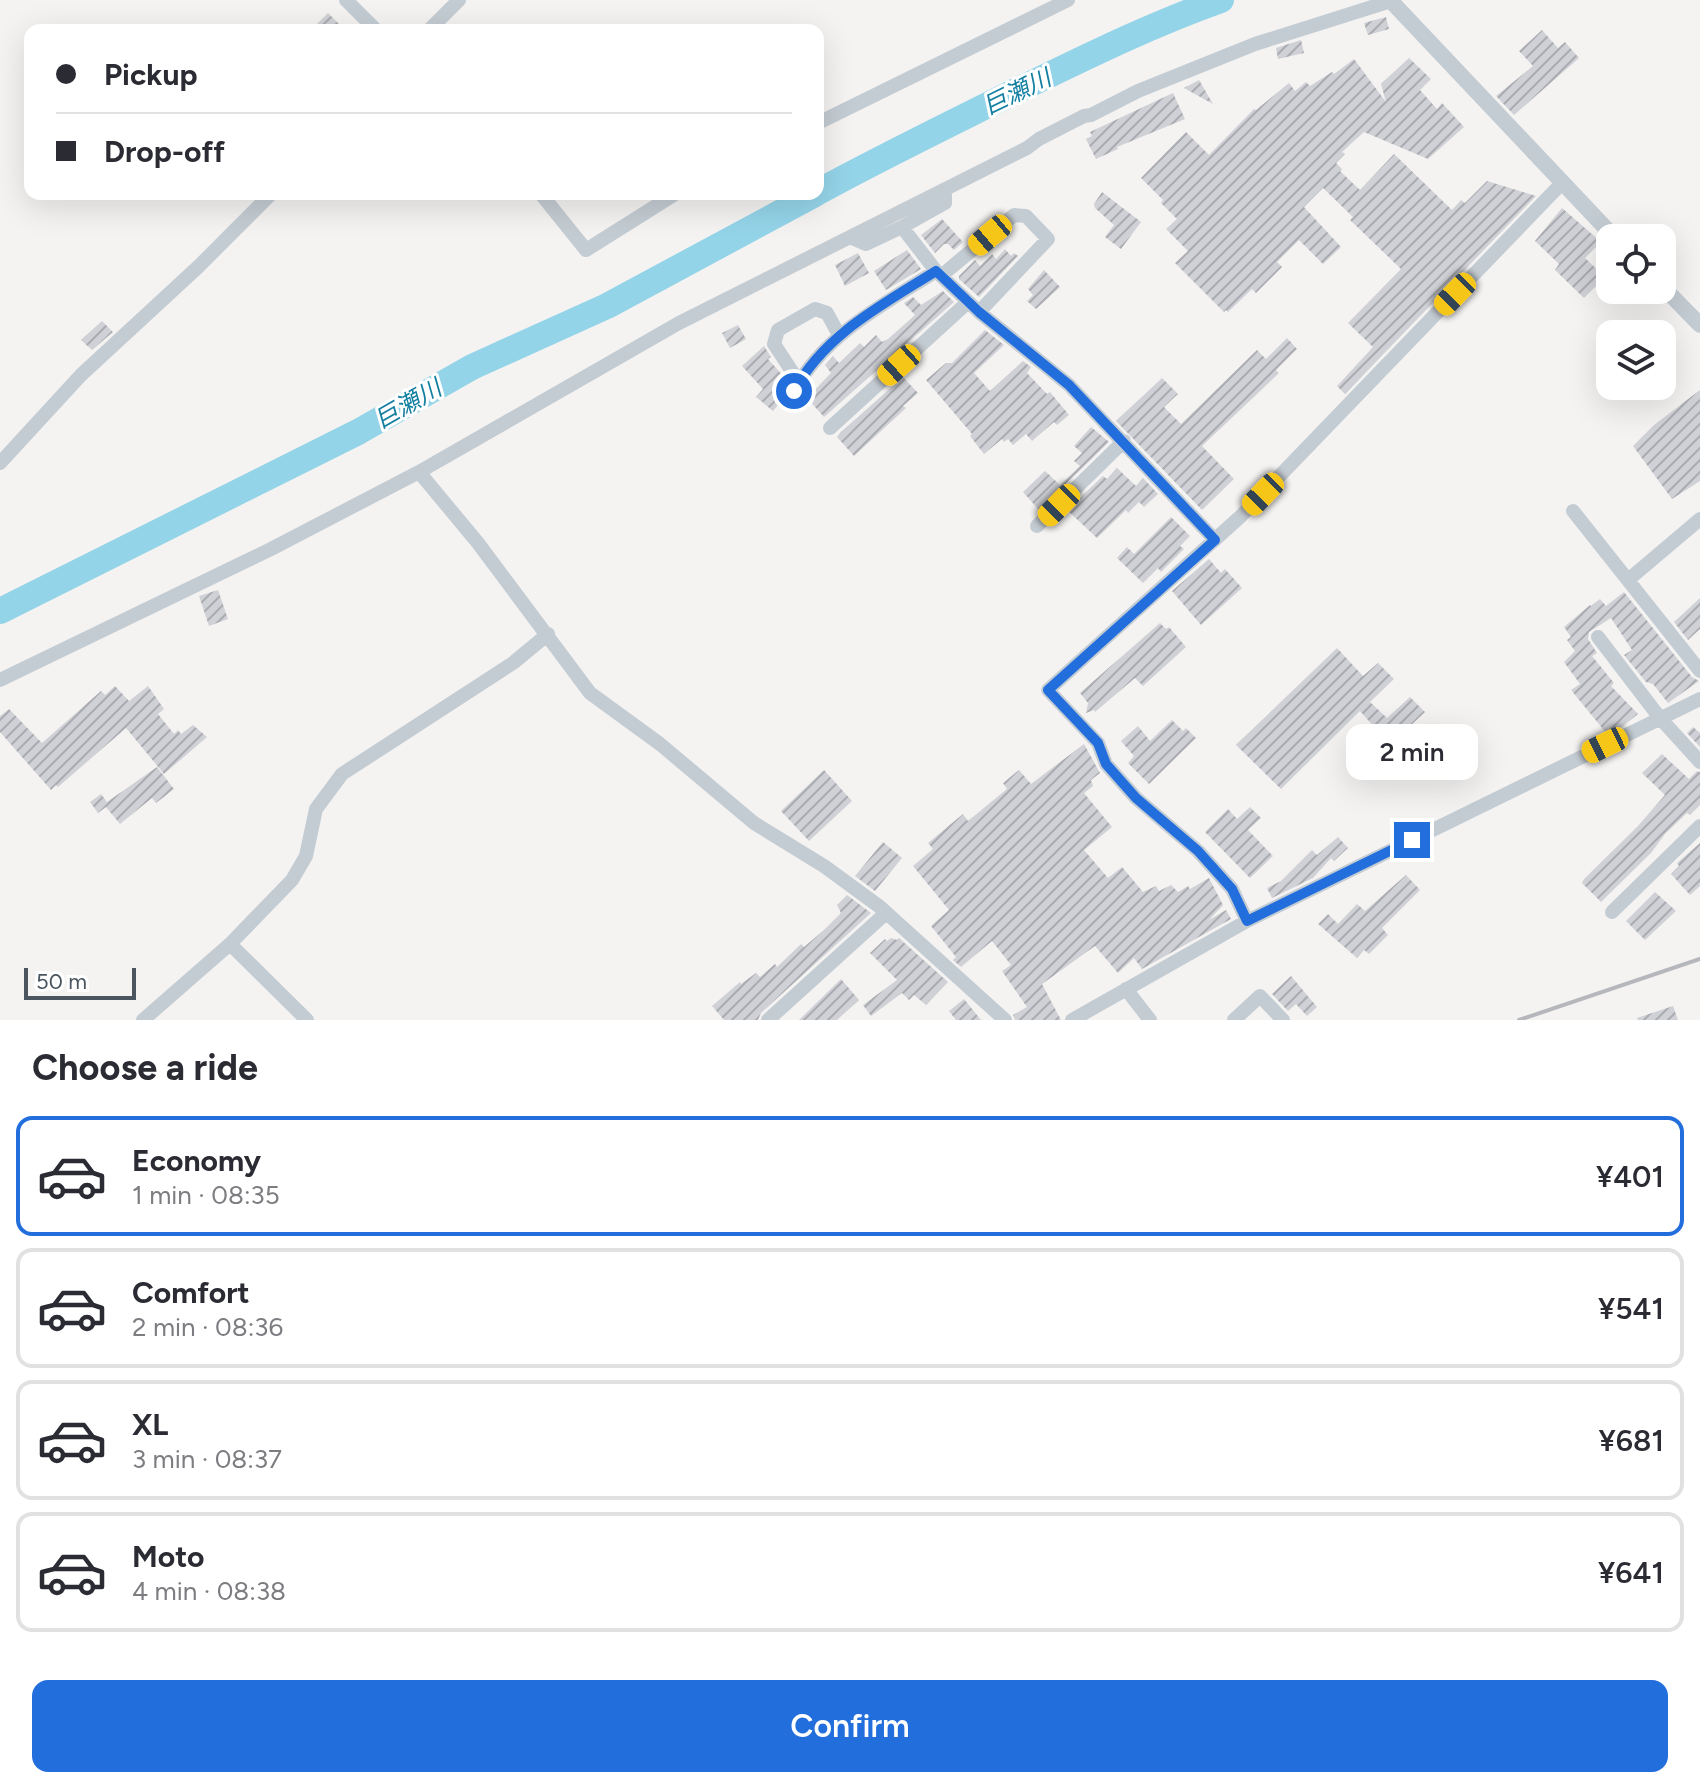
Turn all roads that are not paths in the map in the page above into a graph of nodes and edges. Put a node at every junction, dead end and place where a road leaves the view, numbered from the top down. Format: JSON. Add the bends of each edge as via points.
{"nodes":[{"id":1,"x":346,"y":0,"type":"edge"},
{"id":2,"x":459,"y":0,"type":"edge"},
{"id":3,"x":1068,"y":0,"type":"edge"},
{"id":4,"x":1392,"y":0,"type":"edge"},
{"id":5,"x":370,"y":24,"type":"edge"},
{"id":6,"x":435,"y":24,"type":"edge"},
{"id":7,"x":824,"y":120,"type":"edge"},
{"id":8,"x":1562,"y":183,"type":"junction"},
{"id":9,"x":945,"y":190,"type":"junction"},
{"id":10,"x":265,"y":200,"type":"edge"},
{"id":11,"x":546,"y":200,"type":"edge"},
{"id":12,"x":665,"y":200,"type":"edge"},
{"id":13,"x":1602,"y":224,"type":"edge"},
{"id":14,"x":902,"y":227,"type":"junction"},
{"id":15,"x":850,"y":237,"type":"junction"},
{"id":16,"x":939,"y":274,"type":"junction"},
{"id":17,"x":1676,"y":300,"type":"edge"},
{"id":18,"x":974,"y":307,"type":"junction"},
{"id":19,"x":1700,"y":325,"type":"edge"},
{"id":20,"x":839,"y":335,"type":"junction"},
{"id":21,"x":830,"y":428,"type":"dead end"},
{"id":22,"x":1124,"y":441,"type":"junction"},
{"id":23,"x":0,"y":463,"type":"edge"},
{"id":24,"x":419,"y":472,"type":"junction"},
{"id":25,"x":1573,"y":511,"type":"dead end"},
{"id":26,"x":1700,"y":519,"type":"edge"},
{"id":27,"x":1037,"y":526,"type":"dead end"},
{"id":28,"x":1215,"y":540,"type":"junction"},
{"id":29,"x":1628,"y":580,"type":"junction"},
{"id":30,"x":548,"y":634,"type":"junction"},
{"id":31,"x":1598,"y":637,"type":"dead end"},
{"id":32,"x":1700,"y":671,"type":"edge"},
{"id":33,"x":0,"y":680,"type":"edge"},
{"id":34,"x":1700,"y":699,"type":"edge"},
{"id":35,"x":1660,"y":718,"type":"junction"},
{"id":36,"x":1700,"y":762,"type":"edge"},
{"id":37,"x":1700,"y":826,"type":"edge"},
{"id":38,"x":1612,"y":912,"type":"dead end"},
{"id":39,"x":886,"y":913,"type":"junction"},
{"id":40,"x":1247,"y":921,"type":"junction"},
{"id":41,"x":230,"y":944,"type":"junction"},
{"id":42,"x":1126,"y":989,"type":"junction"},
{"id":43,"x":143,"y":1020,"type":"edge"},
{"id":44,"x":307,"y":1020,"type":"edge"},
{"id":45,"x":768,"y":1020,"type":"edge"},
{"id":46,"x":1005,"y":1020,"type":"edge"},
{"id":47,"x":1072,"y":1020,"type":"edge"},
{"id":48,"x":1150,"y":1020,"type":"edge"},
{"id":49,"x":1234,"y":1020,"type":"edge"},
{"id":50,"x":1283,"y":1020,"type":"edge"}],
"edges":[{"from":1,"to":5,"type":"street"},
{"from":2,"to":6,"type":"street"},
{"from":3,"to":7,"type":"street"},
{"from":4,"to":8,"type":"street"},
{"from":4,"to":9,"type":"street","via":[[1255,44],[1138,91]]},
{"from":8,"to":13,"type":"street"},
{"from":8,"to":28,"type":"street"},
{"from":9,"to":14,"type":"street","via":[[945,203]]},
{"from":9,"to":15,"type":"street"},
{"from":10,"to":23,"type":"street","via":[[81,375]]},
{"from":11,"to":12,"type":"street","via":[[586,250]]},
{"from":14,"to":15,"type":"street","via":[[866,244]]},
{"from":14,"to":16,"type":"street"},
{"from":15,"to":24,"type":"street","via":[[679,323]]},
{"from":16,"to":18,"type":"street"},
{"from":16,"to":18,"type":"street","via":[[1014,215],[1026,216],[1048,239]]},
{"from":16,"to":20,"type":"street"},
{"from":17,"to":19,"type":"street"},
{"from":18,"to":21,"type":"street"},
{"from":18,"to":22,"type":"street","via":[[1069,385]]},
{"from":20,"to":20,"type":"street","via":[[797,386],[774,344],[778,330],[815,309],[827,313]]},
{"from":22,"to":27,"type":"street"},
{"from":22,"to":28,"type":"street"},
{"from":24,"to":30,"type":"street"},
{"from":24,"to":33,"type":"street"},
{"from":25,"to":29,"type":"street"},
{"from":26,"to":29,"type":"street"},
{"from":28,"to":40,"type":"street","via":[[1048,690],[1098,743],[1106,764],[1136,798],[1198,851],[1232,889]]},
{"from":29,"to":32,"type":"street"},
{"from":30,"to":39,"type":"street","via":[[590,693],[754,823]]},
{"from":30,"to":41,"type":"street","via":[[513,663],[342,774],[316,809],[306,856],[292,880]]},
{"from":31,"to":35,"type":"street"},
{"from":34,"to":35,"type":"street"},
{"from":35,"to":36,"type":"street"},
{"from":35,"to":40,"type":"street"},
{"from":37,"to":38,"type":"street"},
{"from":39,"to":45,"type":"street"},
{"from":39,"to":46,"type":"street"},
{"from":40,"to":42,"type":"street"},
{"from":41,"to":43,"type":"street"},
{"from":41,"to":44,"type":"street"},
{"from":42,"to":47,"type":"street"},
{"from":42,"to":48,"type":"street"},
{"from":49,"to":50,"type":"street","via":[[1260,996]]}]}
